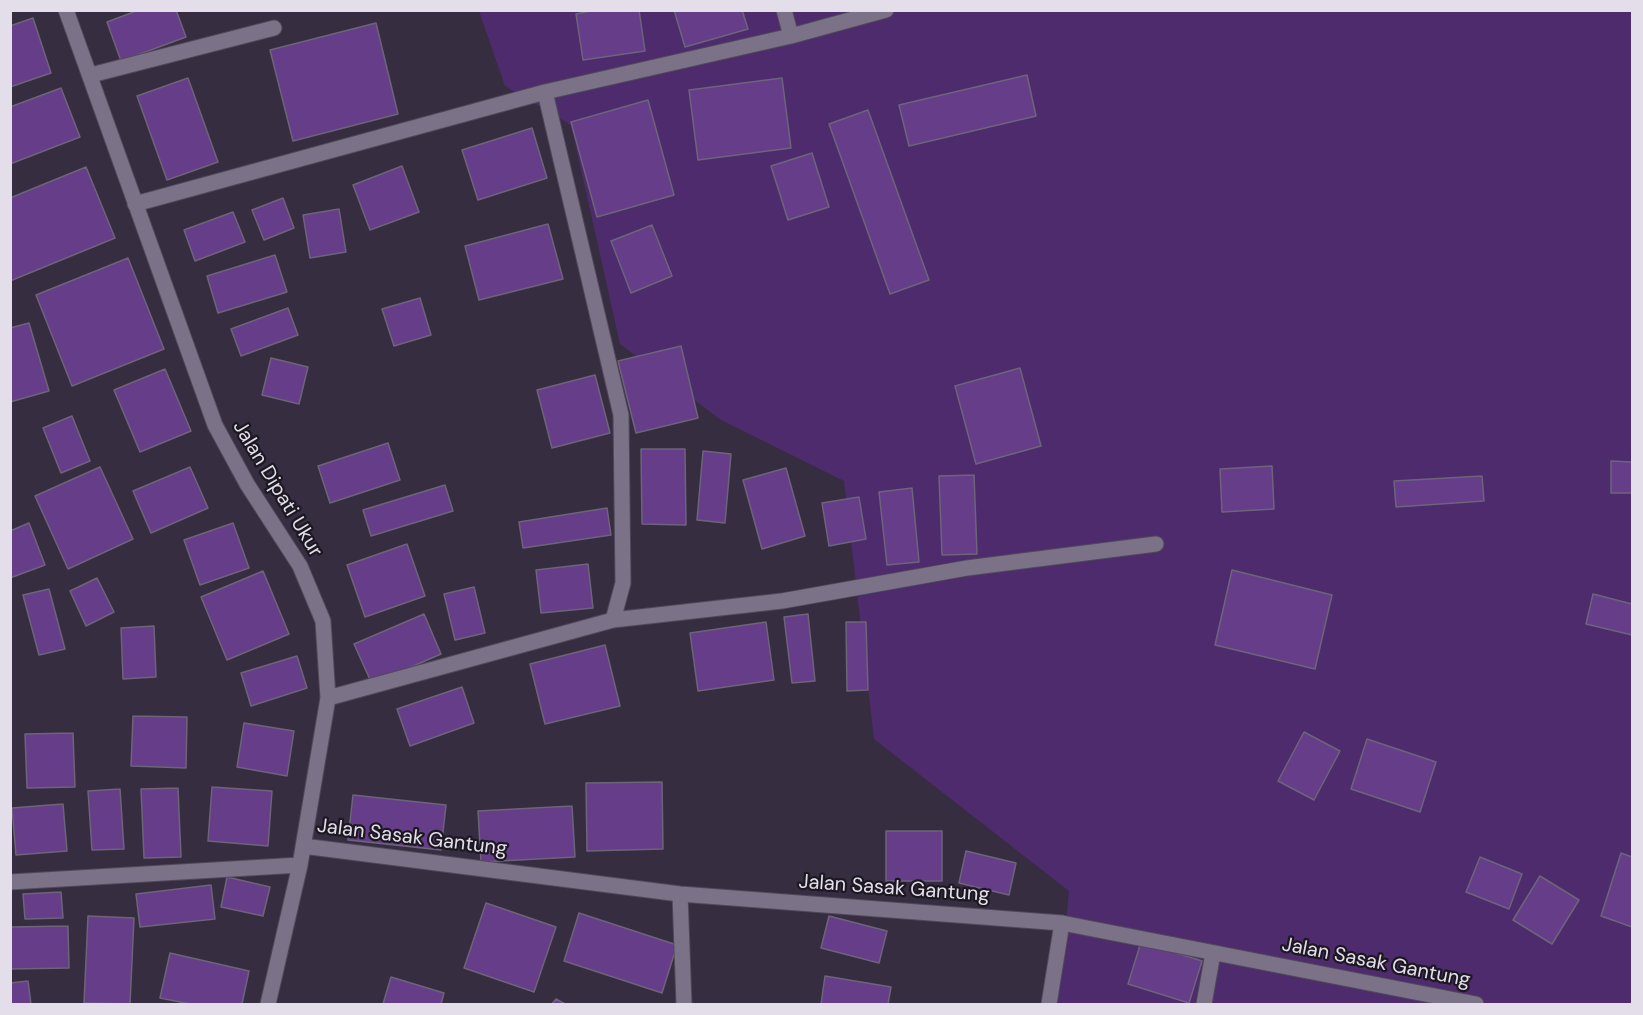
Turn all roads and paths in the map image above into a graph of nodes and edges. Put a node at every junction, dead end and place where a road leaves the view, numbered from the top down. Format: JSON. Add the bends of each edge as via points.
{"nodes":[{"id":1,"x":66,"y":10,"type":"edge"},
{"id":2,"x":784,"y":10,"type":"edge"},
{"id":3,"x":886,"y":10,"type":"edge"},
{"id":4,"x":274,"y":28,"type":"dead end"},
{"id":5,"x":791,"y":36,"type":"junction"},
{"id":6,"x":91,"y":75,"type":"junction"},
{"id":7,"x":545,"y":92,"type":"junction"},
{"id":8,"x":135,"y":204,"type":"junction"},
{"id":9,"x":1156,"y":544,"type":"dead end"},
{"id":10,"x":613,"y":620,"type":"junction"},
{"id":11,"x":328,"y":698,"type":"junction"},
{"id":12,"x":303,"y":846,"type":"junction"},
{"id":13,"x":300,"y":865,"type":"junction"},
{"id":14,"x":10,"y":882,"type":"edge"},
{"id":15,"x":680,"y":894,"type":"junction"},
{"id":16,"x":1062,"y":923,"type":"junction"},
{"id":17,"x":1213,"y":953,"type":"junction"},
{"id":18,"x":268,"y":1005,"type":"edge"},
{"id":19,"x":684,"y":1005,"type":"edge"},
{"id":20,"x":1049,"y":1005,"type":"edge"},
{"id":21,"x":1204,"y":1005,"type":"edge"},
{"id":22,"x":1476,"y":1005,"type":"edge"}],
"edges":[{"from":1,"to":6,"type":"street","name":"Jalan Dipati Ukur"},
{"from":2,"to":5,"type":"street"},
{"from":3,"to":5,"type":"street"},
{"from":4,"to":6,"type":"street"},
{"from":5,"to":7,"type":"street"},
{"from":6,"to":8,"type":"street","name":"Jalan Dipati Ukur"},
{"from":7,"to":8,"type":"street"},
{"from":7,"to":10,"type":"street","via":[[621,414],[623,583]]},
{"from":8,"to":11,"type":"street","name":"Jalan Dipati Ukur","via":[[215,425],[247,484],[300,566],[323,621]]},
{"from":9,"to":10,"type":"street","via":[[967,568],[782,601]]},
{"from":10,"to":11,"type":"street"},
{"from":11,"to":12,"type":"street","name":"Jalan Dipati Ukur"},
{"from":12,"to":13,"type":"street","name":"Jalan Dipati Ukur"},
{"from":12,"to":15,"type":"street","name":"Jalan Sasak Gantung"},
{"from":13,"to":14,"type":"street"},
{"from":13,"to":18,"type":"street","name":"Jalan Dipati Ukur"},
{"from":15,"to":16,"type":"street","name":"Jalan Sasak Gantung"},
{"from":15,"to":19,"type":"street"},
{"from":16,"to":17,"type":"street","name":"Jalan Sasak Gantung"},
{"from":16,"to":20,"type":"street"},
{"from":17,"to":21,"type":"street"},
{"from":17,"to":22,"type":"street","name":"Jalan Sasak Gantung"}]}
